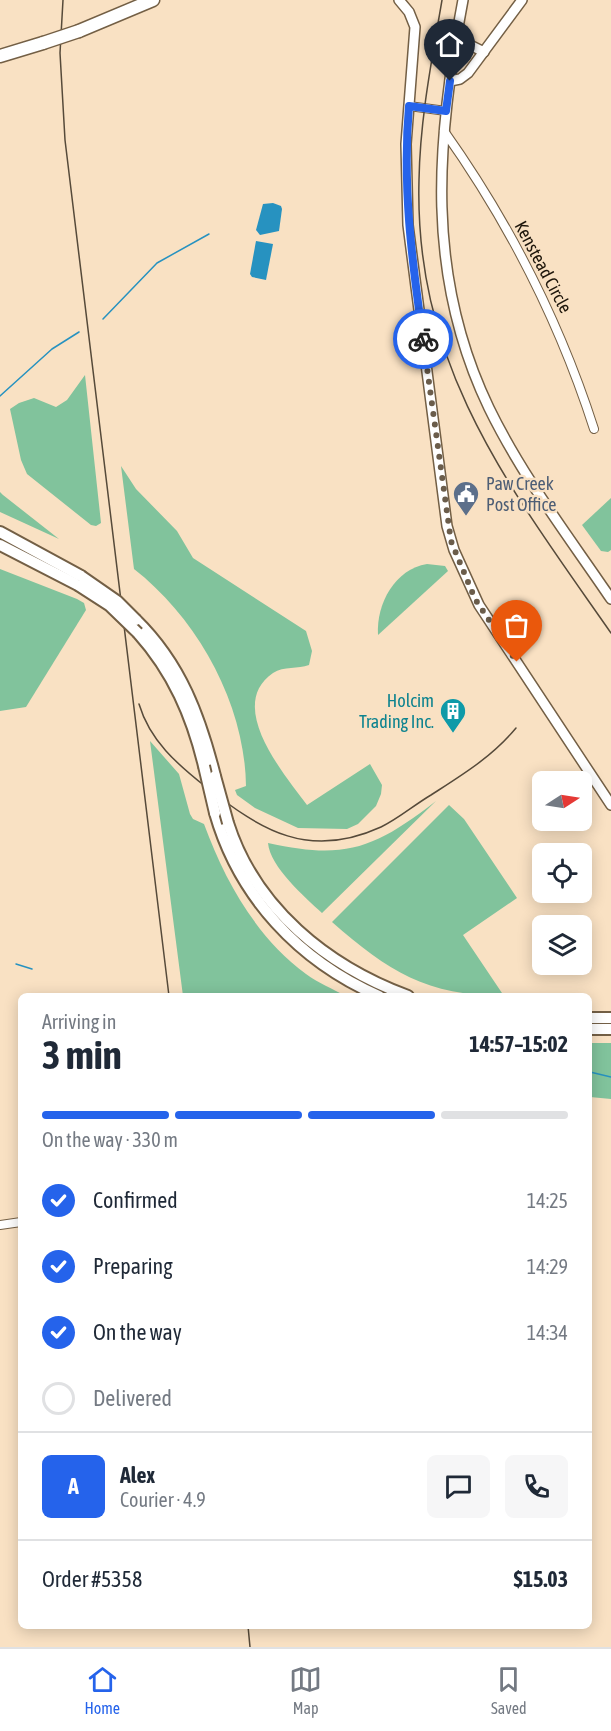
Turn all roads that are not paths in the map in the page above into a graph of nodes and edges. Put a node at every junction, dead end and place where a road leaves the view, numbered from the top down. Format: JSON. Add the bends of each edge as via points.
{"nodes":[{"id":1,"x":153,"y":0,"type":"edge"},
{"id":2,"x":399,"y":0,"type":"edge"},
{"id":3,"x":463,"y":0,"type":"edge"},
{"id":4,"x":522,"y":0,"type":"edge"},
{"id":5,"x":456,"y":38,"type":"junction"},
{"id":6,"x":484,"y":52,"type":"junction"},
{"id":7,"x":0,"y":56,"type":"edge"},
{"id":8,"x":450,"y":81,"type":"junction"},
{"id":9,"x":409,"y":106,"type":"junction"},
{"id":10,"x":446,"y":111,"type":"junction"},
{"id":11,"x":443,"y":129,"type":"junction"},
{"id":12,"x":594,"y":429,"type":"dead end"},
{"id":13,"x":0,"y":532,"type":"edge"},
{"id":14,"x":0,"y":544,"type":"edge"},
{"id":15,"x":80,"y":581,"type":"junction"},
{"id":16,"x":611,"y":599,"type":"edge"},
{"id":17,"x":611,"y":805,"type":"edge"},
{"id":18,"x":373,"y":993,"type":"edge"},
{"id":19,"x":401,"y":993,"type":"edge"},
{"id":20,"x":592,"y":1018,"type":"edge"},
{"id":21,"x":611,"y":1018,"type":"edge"},
{"id":22,"x":592,"y":1029,"type":"edge"},
{"id":23,"x":611,"y":1029,"type":"edge"},
{"id":24,"x":18,"y":1222,"type":"edge"},
{"id":25,"x":0,"y":1225,"type":"edge"}],
"edges":[{"from":1,"to":7,"type":"main road","bridge":true,"via":[[80,31]]},
{"from":2,"to":9,"type":"street","via":[[415,27]]},
{"from":3,"to":5,"type":"street"},
{"from":4,"to":6,"type":"street"},
{"from":5,"to":6,"type":"street"},
{"from":5,"to":8,"type":"street"},
{"from":6,"to":8,"type":"street","via":[[463,77]]},
{"from":8,"to":10,"type":"street"},
{"from":9,"to":10,"type":"street"},
{"from":9,"to":17,"type":"street","via":[[408,225],[451,541],[479,605]]},
{"from":10,"to":11,"type":"street"},
{"from":11,"to":12,"type":"street","name":"Kenstead Circle","via":[[536,280],[569,353]]},
{"from":11,"to":16,"type":"street","via":[[440,187],[444,245],[453,298],[472,366],[511,449]]},
{"from":13,"to":15,"type":"main road"},
{"from":14,"to":15,"type":"main road"},
{"from":15,"to":18,"type":"main road","bridge":true,"via":[[138,633],[164,665],[181,696],[194,726],[215,813],[244,881],[279,927],[317,961]]},
{"from":15,"to":19,"type":"main road","bridge":true,"via":[[117,601],[136,620],[158,644],[188,692],[203,727],[228,823],[256,882],[297,930],[330,958]]},
{"from":20,"to":21,"type":"main road"},
{"from":22,"to":23,"type":"main road"},
{"from":24,"to":25,"type":"street"}]}
